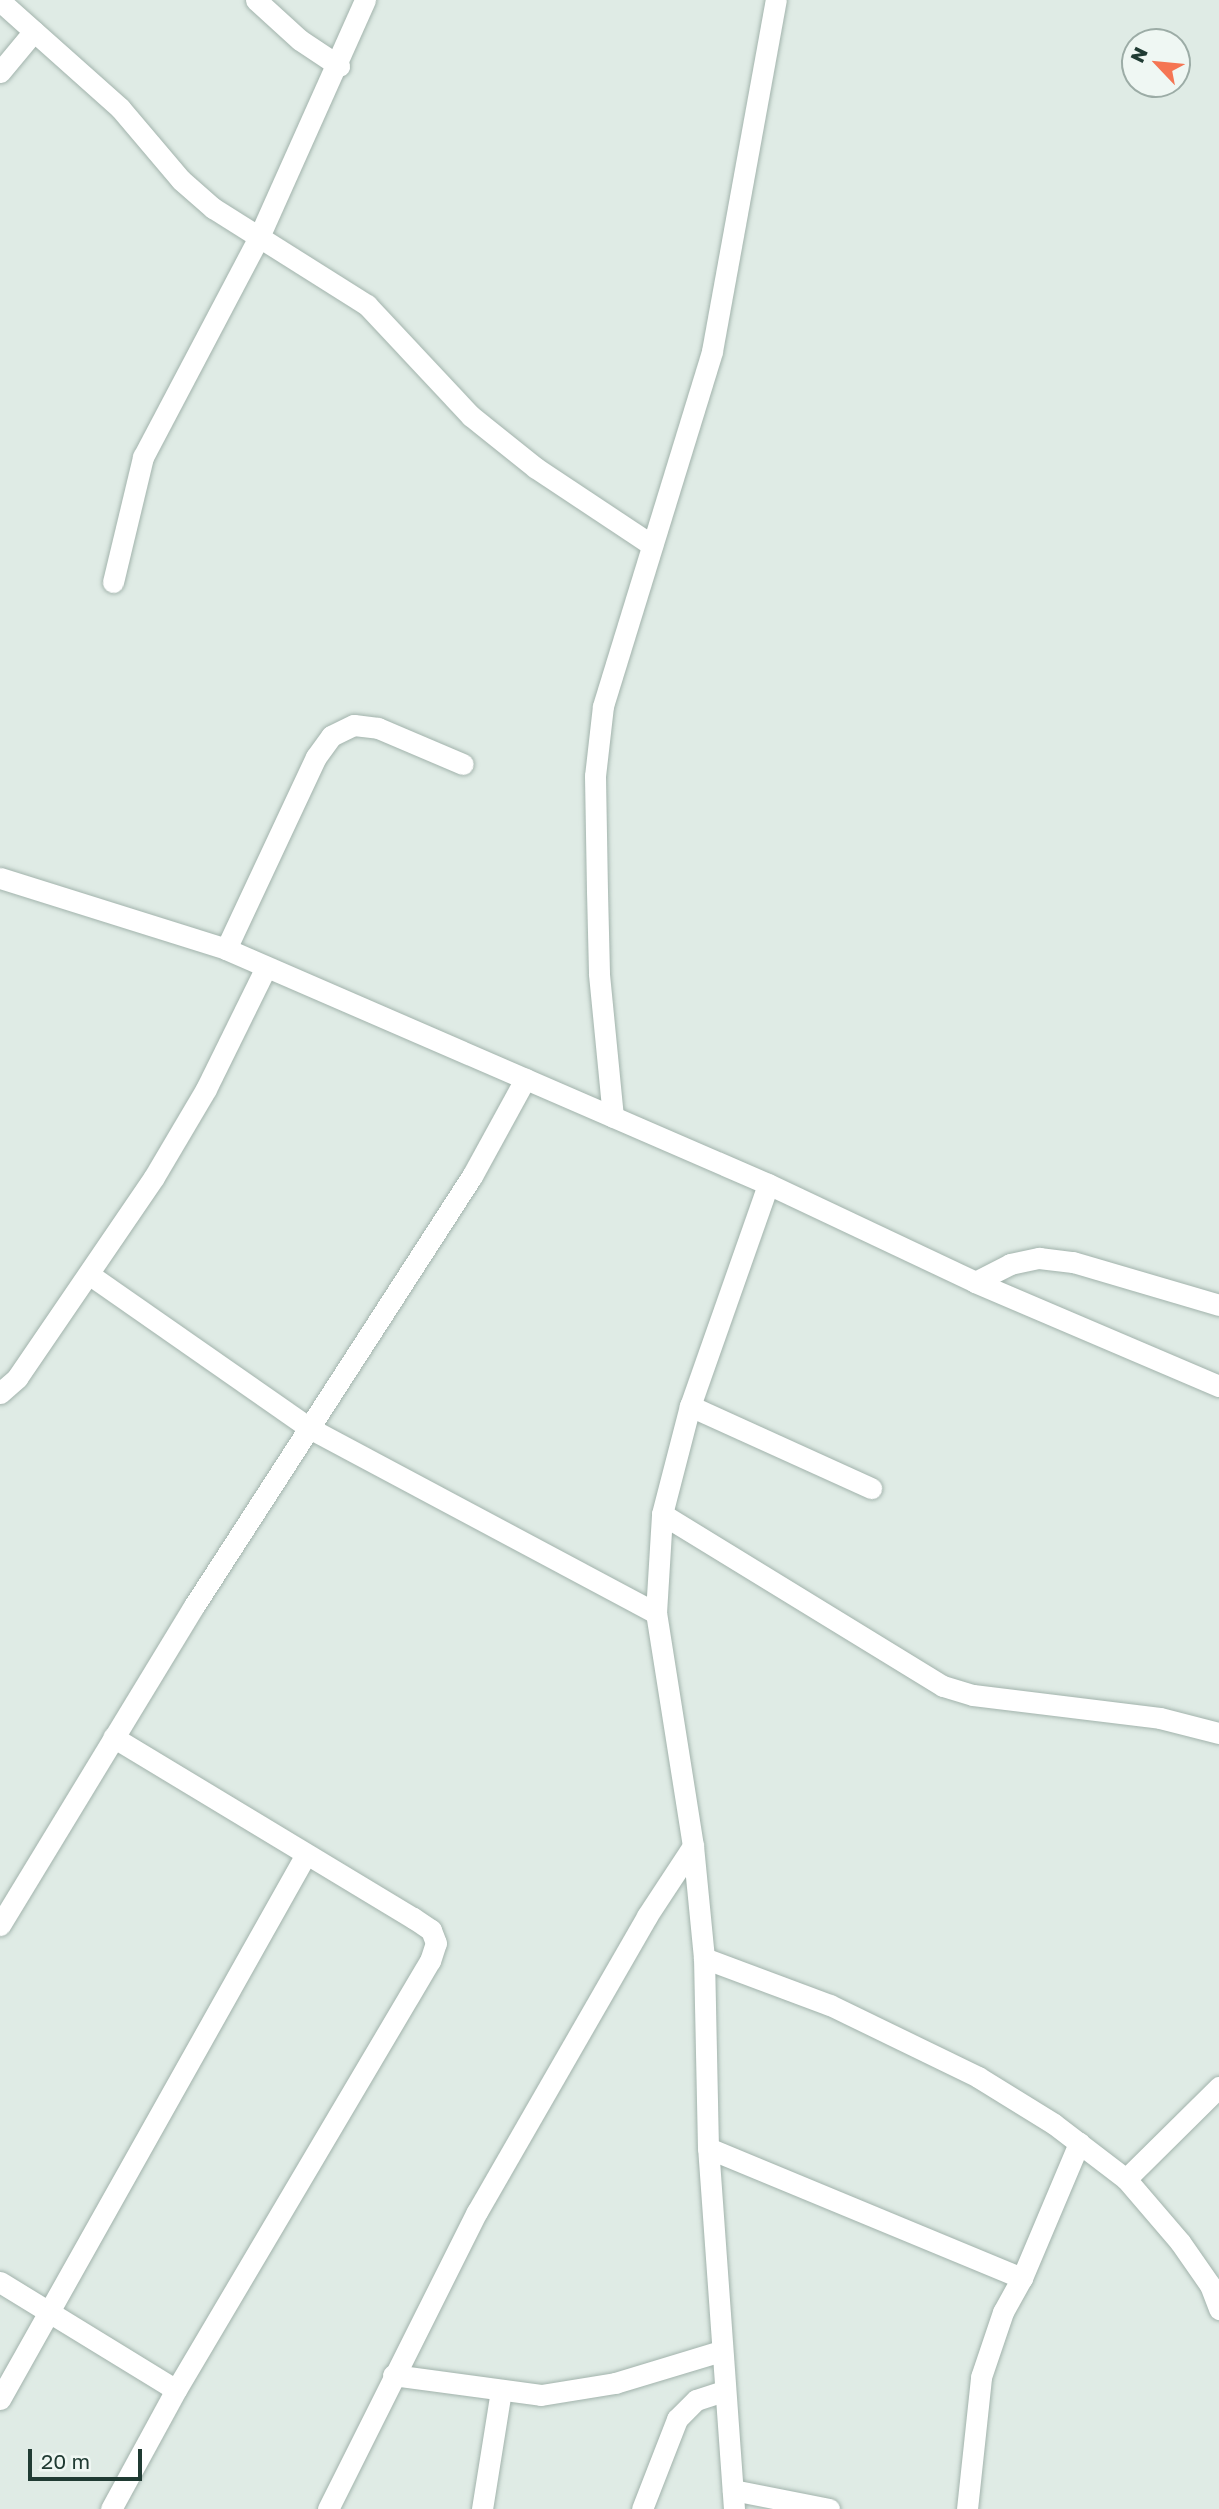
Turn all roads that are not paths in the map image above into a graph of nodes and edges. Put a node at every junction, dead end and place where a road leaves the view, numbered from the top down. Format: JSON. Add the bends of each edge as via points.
{"nodes":[{"id":1,"x":256,"y":0,"type":"edge"},
{"id":2,"x":365,"y":0,"type":"edge"},
{"id":3,"x":776,"y":0,"type":"edge"},
{"id":4,"x":0,"y":1,"type":"edge"},
{"id":5,"x":34,"y":31,"type":"junction"},
{"id":6,"x":339,"y":66,"type":"junction"},
{"id":7,"x":0,"y":72,"type":"edge"},
{"id":8,"x":259,"y":237,"type":"junction"},
{"id":9,"x":652,"y":545,"type":"junction"},
{"id":10,"x":113,"y":582,"type":"dead end"},
{"id":11,"x":463,"y":764,"type":"dead end"},
{"id":12,"x":0,"y":878,"type":"edge"},
{"id":13,"x":226,"y":949,"type":"junction"},
{"id":14,"x":266,"y":967,"type":"junction"},
{"id":15,"x":525,"y":1079,"type":"junction"},
{"id":16,"x":613,"y":1117,"type":"junction"},
{"id":17,"x":768,"y":1184,"type":"junction"},
{"id":18,"x":90,"y":1275,"type":"junction"},
{"id":19,"x":975,"y":1282,"type":"junction"},
{"id":20,"x":1219,"y":1305,"type":"edge"},
{"id":21,"x":1219,"y":1385,"type":"edge"},
{"id":22,"x":0,"y":1393,"type":"edge"},
{"id":23,"x":690,"y":1406,"type":"junction"},
{"id":24,"x":311,"y":1429,"type":"junction"},
{"id":25,"x":872,"y":1488,"type":"dead end"},
{"id":26,"x":662,"y":1514,"type":"junction"},
{"id":27,"x":656,"y":1612,"type":"junction"},
{"id":28,"x":1219,"y":1734,"type":"edge"},
{"id":29,"x":113,"y":1737,"type":"junction"},
{"id":30,"x":692,"y":1846,"type":"junction"},
{"id":31,"x":305,"y":1856,"type":"junction"},
{"id":32,"x":0,"y":1925,"type":"edge"},
{"id":33,"x":704,"y":1958,"type":"junction"},
{"id":34,"x":1219,"y":2087,"type":"edge"},
{"id":35,"x":1079,"y":2143,"type":"junction"},
{"id":36,"x":708,"y":2147,"type":"junction"},
{"id":37,"x":1126,"y":2179,"type":"junction"},
{"id":38,"x":1022,"y":2278,"type":"junction"},
{"id":39,"x":0,"y":2282,"type":"edge"},
{"id":40,"x":1219,"y":2309,"type":"edge"},
{"id":41,"x":49,"y":2312,"type":"junction"},
{"id":42,"x":721,"y":2351,"type":"junction"},
{"id":43,"x":393,"y":2375,"type":"junction"},
{"id":44,"x":176,"y":2390,"type":"junction"},
{"id":45,"x":724,"y":2390,"type":"junction"},
{"id":46,"x":501,"y":2391,"type":"junction"},
{"id":47,"x":0,"y":2399,"type":"edge"},
{"id":48,"x":734,"y":2499,"type":"edge"},
{"id":49,"x":111,"y":2509,"type":"edge"},
{"id":50,"x":328,"y":2509,"type":"edge"},
{"id":51,"x":482,"y":2509,"type":"edge"},
{"id":52,"x":642,"y":2509,"type":"edge"},
{"id":53,"x":829,"y":2509,"type":"edge"},
{"id":54,"x":967,"y":2509,"type":"edge"}],
"edges":[{"from":1,"to":6,"type":"street","via":[[300,40]]},
{"from":2,"to":6,"type":"street"},
{"from":3,"to":9,"type":"street","via":[[712,351]]},
{"from":4,"to":5,"type":"street"},
{"from":5,"to":7,"type":"street"},
{"from":5,"to":8,"type":"street","via":[[120,108],[181,180]]},
{"from":6,"to":8,"type":"street"},
{"from":8,"to":9,"type":"street","via":[[367,305],[471,416],[536,468]]},
{"from":8,"to":10,"type":"street","via":[[144,457]]},
{"from":9,"to":16,"type":"street","via":[[619,640],[603,706],[595,776],[599,973]]},
{"from":11,"to":13,"type":"street","via":[[378,728],[354,725],[331,736],[316,757]]},
{"from":12,"to":13,"type":"street"},
{"from":13,"to":14,"type":"street"},
{"from":14,"to":15,"type":"street"},
{"from":14,"to":18,"type":"street","via":[[206,1089]]},
{"from":15,"to":16,"type":"street"},
{"from":15,"to":24,"type":"street","via":[[472,1176]]},
{"from":16,"to":17,"type":"street"},
{"from":17,"to":19,"type":"street"},
{"from":17,"to":23,"type":"street"},
{"from":18,"to":22,"type":"street","via":[[17,1378]]},
{"from":18,"to":24,"type":"street"},
{"from":19,"to":20,"type":"street","via":[[1010,1264],[1039,1258],[1073,1262]]},
{"from":19,"to":21,"type":"street"},
{"from":23,"to":25,"type":"street"},
{"from":23,"to":26,"type":"street"},
{"from":24,"to":27,"type":"street"},
{"from":24,"to":29,"type":"street"},
{"from":26,"to":27,"type":"street"},
{"from":26,"to":28,"type":"street","via":[[943,1686],[972,1695],[1160,1718]]},
{"from":27,"to":30,"type":"street"},
{"from":29,"to":31,"type":"street"},
{"from":29,"to":32,"type":"street"},
{"from":30,"to":33,"type":"street"},
{"from":30,"to":43,"type":"street","via":[[477,2212]]},
{"from":31,"to":41,"type":"street"},
{"from":31,"to":44,"type":"street","via":[[413,1918],[431,1930],[436,1943],[430,1961]]},
{"from":33,"to":35,"type":"street","via":[[830,2005],[978,2077]]},
{"from":33,"to":36,"type":"street"},
{"from":34,"to":37,"type":"street"},
{"from":35,"to":37,"type":"street"},
{"from":35,"to":38,"type":"street"},
{"from":36,"to":38,"type":"street"},
{"from":36,"to":42,"type":"street"},
{"from":37,"to":40,"type":"street","via":[[1180,2242],[1210,2285]]},
{"from":38,"to":54,"type":"street","via":[[1003,2312],[981,2377]]},
{"from":39,"to":41,"type":"street"},
{"from":41,"to":44,"type":"street"},
{"from":41,"to":47,"type":"street"},
{"from":42,"to":45,"type":"street"},
{"from":42,"to":46,"type":"street","via":[[615,2383],[541,2395]]},
{"from":43,"to":46,"type":"street"},
{"from":43,"to":50,"type":"street"},
{"from":44,"to":49,"type":"street"},
{"from":45,"to":48,"type":"street"},
{"from":45,"to":52,"type":"street","via":[[696,2400],[677,2419]]},
{"from":46,"to":51,"type":"street"},
{"from":48,"to":53,"type":"street"}]}
